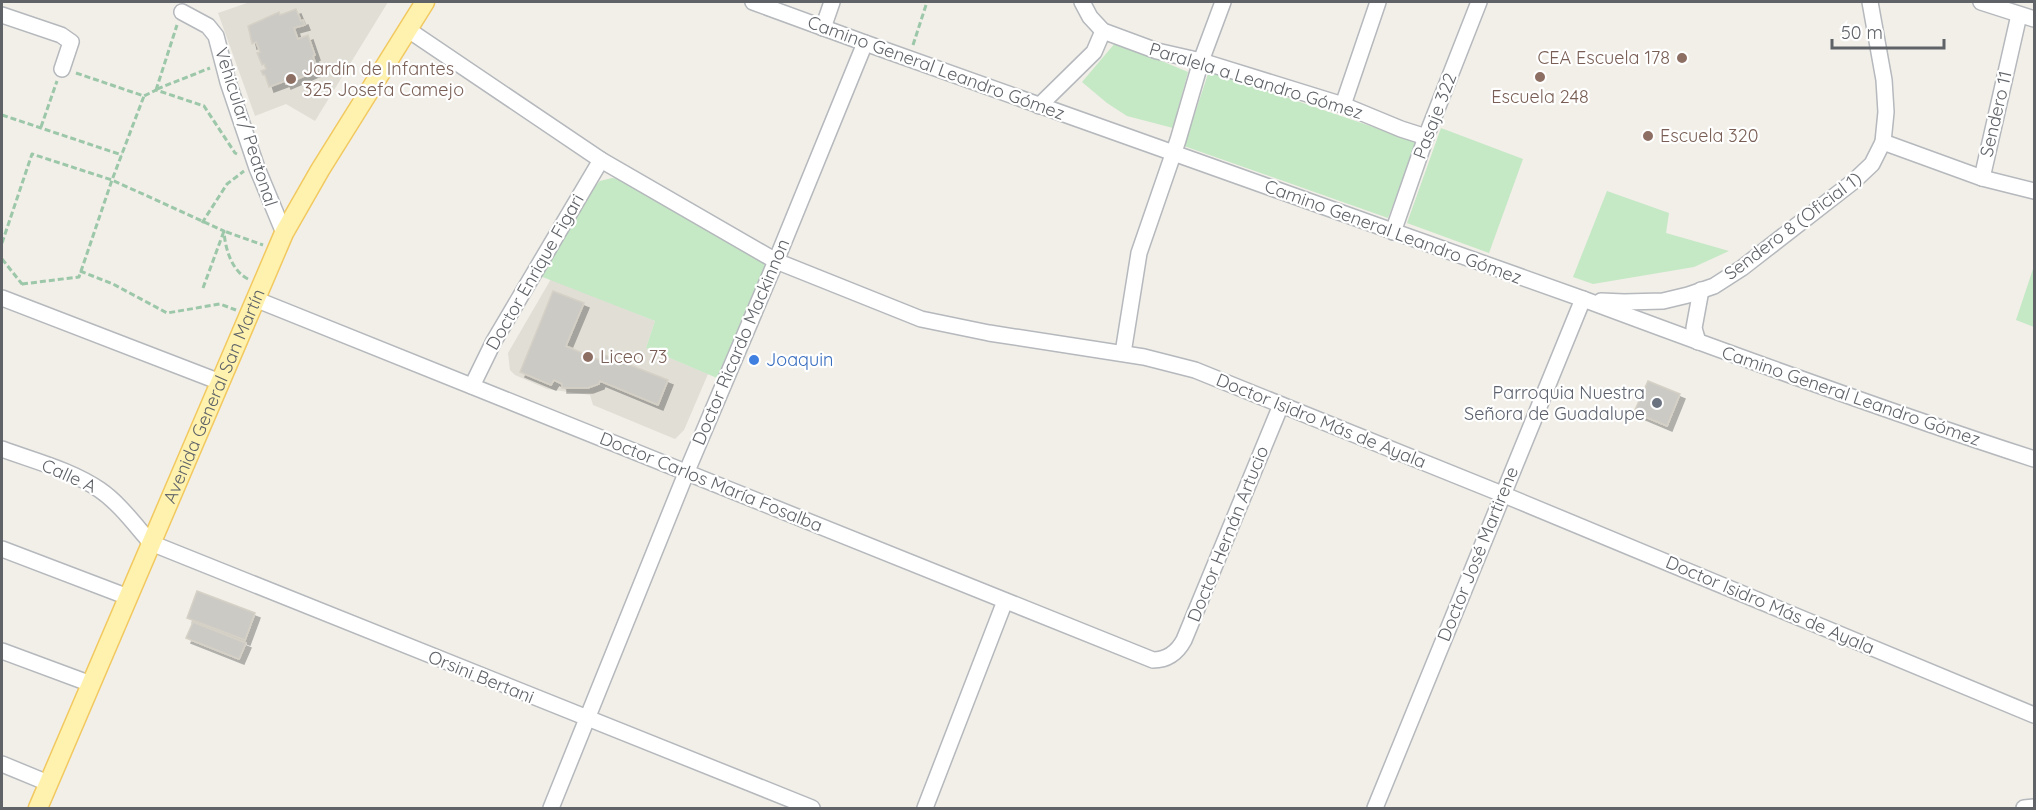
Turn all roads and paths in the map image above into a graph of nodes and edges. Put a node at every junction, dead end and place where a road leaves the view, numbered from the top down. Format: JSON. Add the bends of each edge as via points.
{"nodes":[{"id":1,"x":425,"y":2,"type":"edge"},
{"id":2,"x":753,"y":2,"type":"edge"},
{"id":3,"x":832,"y":2,"type":"edge"},
{"id":4,"x":927,"y":2,"type":"edge"},
{"id":5,"x":1082,"y":2,"type":"edge"},
{"id":6,"x":1222,"y":2,"type":"edge"},
{"id":7,"x":1378,"y":2,"type":"edge"},
{"id":8,"x":1479,"y":2,"type":"edge"},
{"id":9,"x":1870,"y":2,"type":"edge"},
{"id":10,"x":1981,"y":2,"type":"edge"},
{"id":11,"x":182,"y":12,"type":"joint"},
{"id":12,"x":2,"y":15,"type":"edge"},
{"id":13,"x":2019,"y":15,"type":"junction"},
{"id":14,"x":2034,"y":19,"type":"edge"},
{"id":15,"x":823,"y":28,"type":"junction"},
{"id":16,"x":407,"y":29,"type":"junction"},
{"id":17,"x":1103,"y":31,"type":"junction"},
{"id":18,"x":865,"y":43,"type":"junction"},
{"id":19,"x":908,"y":59,"type":"junction"},
{"id":20,"x":1201,"y":61,"type":"junction"},
{"id":21,"x":224,"y":62,"type":"junction"},
{"id":22,"x":62,"y":69,"type":"junction"},
{"id":23,"x":156,"y":90,"type":"junction"},
{"id":24,"x":144,"y":96,"type":"junction"},
{"id":25,"x":1343,"y":105,"type":"junction"},
{"id":26,"x":1039,"y":106,"type":"junction"},
{"id":27,"x":2,"y":115,"type":"edge"},
{"id":28,"x":41,"y":127,"type":"junction"},
{"id":29,"x":1426,"y":137,"type":"junction"},
{"id":30,"x":1883,"y":142,"type":"junction"},
{"id":31,"x":1173,"y":153,"type":"junction"},
{"id":32,"x":122,"y":155,"type":"junction"},
{"id":33,"x":602,"y":160,"type":"junction"},
{"id":34,"x":255,"y":163,"type":"junction"},
{"id":35,"x":1982,"y":178,"type":"junction"},
{"id":36,"x":112,"y":180,"type":"junction"},
{"id":37,"x":2034,"y":191,"type":"edge"},
{"id":38,"x":202,"y":223,"type":"junction"},
{"id":39,"x":224,"y":231,"type":"junction"},
{"id":40,"x":284,"y":232,"type":"junction"},
{"id":41,"x":1393,"y":232,"type":"junction"},
{"id":42,"x":2,"y":243,"type":"edge"},
{"id":43,"x":275,"y":250,"type":"junction"},
{"id":44,"x":2,"y":259,"type":"edge"},
{"id":45,"x":776,"y":261,"type":"junction"},
{"id":46,"x":80,"y":271,"type":"junction"},
{"id":47,"x":22,"y":284,"type":"junction"},
{"id":48,"x":203,"y":288,"type":"dead end"},
{"id":49,"x":1701,"y":290,"type":"junction"},
{"id":50,"x":1583,"y":299,"type":"junction"},
{"id":51,"x":8,"y":300,"type":"edge"},
{"id":52,"x":255,"y":300,"type":"junction"},
{"id":53,"x":1698,"y":342,"type":"junction"},
{"id":54,"x":1123,"y":353,"type":"junction"},
{"id":55,"x":220,"y":382,"type":"junction"},
{"id":56,"x":472,"y":386,"type":"junction"},
{"id":57,"x":1281,"y":405,"type":"junction"},
{"id":58,"x":2,"y":449,"type":"edge"},
{"id":59,"x":2034,"y":459,"type":"edge"},
{"id":60,"x":687,"y":471,"type":"junction"},
{"id":61,"x":1502,"y":494,"type":"junction"},
{"id":62,"x":151,"y":543,"type":"junction"},
{"id":63,"x":2,"y":549,"type":"edge"},
{"id":64,"x":128,"y":597,"type":"junction"},
{"id":65,"x":1005,"y":601,"type":"junction"},
{"id":66,"x":2,"y":651,"type":"edge"},
{"id":67,"x":1167,"y":658,"type":"joint"},
{"id":68,"x":91,"y":684,"type":"junction"},
{"id":69,"x":2034,"y":715,"type":"edge"},
{"id":70,"x":587,"y":720,"type":"junction"},
{"id":71,"x":2,"y":764,"type":"edge"},
{"id":72,"x":48,"y":783,"type":"junction"},
{"id":73,"x":2034,"y":807,"type":"edge"},
{"id":74,"x":38,"y":808,"type":"edge"},
{"id":75,"x":551,"y":808,"type":"edge"},
{"id":76,"x":812,"y":808,"type":"edge"},
{"id":77,"x":925,"y":808,"type":"edge"},
{"id":78,"x":1376,"y":808,"type":"edge"},
{"id":79,"x":2024,"y":808,"type":"edge"}],
"edges":[{"from":1,"to":16,"type":"main road","name":"Avenida General San Martín"},
{"from":2,"to":15,"type":"street","name":"Camino General Leandro Gómez"},
{"from":3,"to":15,"type":"street"},
{"from":4,"to":19,"type":"path"},
{"from":5,"to":17,"type":"street","name":"Paralela a Leandro Gómez"},
{"from":6,"to":20,"type":"street"},
{"from":7,"to":25,"type":"street"},
{"from":8,"to":29,"type":"street","name":"Pasaje 322"},
{"from":9,"to":30,"type":"street","name":"Sendero 8 (Oficial 1)","via":[[1884,80]]},
{"from":10,"to":13,"type":"street"},
{"from":11,"to":21,"type":"street","name":"Vehicular/ Peatonal","via":[[208,26],[216,36]]},
{"from":11,"to":23,"type":"path"},
{"from":12,"to":22,"type":"street","via":[[71,42]]},
{"from":13,"to":14,"type":"street"},
{"from":13,"to":35,"type":"street","name":"Sendero 11"},
{"from":15,"to":18,"type":"street","name":"Camino General Leandro Gómez"},
{"from":16,"to":33,"type":"street","name":"Doctor Isidro Más de Ayala"},
{"from":16,"to":40,"type":"main road","name":"Avenida General San Martín"},
{"from":17,"to":20,"type":"street","name":"Paralela a Leandro Gómez","via":[[1157,51]]},
{"from":17,"to":26,"type":"street","via":[[1094,52]]},
{"from":18,"to":19,"type":"street","name":"Camino General Leandro Gómez"},
{"from":18,"to":45,"type":"street","name":"Doctor Ricardo Mackinnon"},
{"from":19,"to":26,"type":"street","name":"Camino General Leandro Gómez"},
{"from":20,"to":25,"type":"street","name":"Paralela a Leandro Gómez"},
{"from":20,"to":31,"type":"street"},
{"from":21,"to":23,"type":"path"},
{"from":21,"to":34,"type":"street","name":"Vehicular/ Peatonal"},
{"from":22,"to":24,"type":"path"},
{"from":22,"to":28,"type":"path"},
{"from":23,"to":24,"type":"path"},
{"from":23,"to":34,"type":"path","name":"Vehicular/ Peatonal","via":[[204,106],[235,153]]},
{"from":24,"to":32,"type":"path"},
{"from":25,"to":29,"type":"street","name":"Paralela a Leandro Gómez"},
{"from":26,"to":31,"type":"street","name":"Camino General Leandro Gómez"},
{"from":27,"to":28,"type":"path"},
{"from":28,"to":32,"type":"path"},
{"from":29,"to":41,"type":"street","name":"Pasaje 322"},
{"from":30,"to":35,"type":"street"},
{"from":30,"to":49,"type":"street","name":"Sendero 8 (Oficial 1)","via":[[1872,164],[1854,181],[1742,268]]},
{"from":31,"to":41,"type":"street","name":"Camino General Leandro Gómez"},
{"from":31,"to":54,"type":"street","via":[[1139,253]]},
{"from":32,"to":36,"type":"path"},
{"from":33,"to":45,"type":"street","name":"Doctor Isidro Más de Ayala"},
{"from":33,"to":56,"type":"street","name":"Doctor Enrique Figari","via":[[494,341]]},
{"from":34,"to":38,"type":"path","name":"Vehicular/ Peatonal","via":[[227,184]]},
{"from":34,"to":40,"type":"street","name":"Vehicular/ Peatonal"},
{"from":35,"to":37,"type":"street"},
{"from":36,"to":38,"type":"path"},
{"from":36,"to":42,"type":"path","via":[[32,154]]},
{"from":36,"to":46,"type":"path"},
{"from":38,"to":39,"type":"path"},
{"from":39,"to":43,"type":"path"},
{"from":39,"to":48,"type":"path"},
{"from":39,"to":52,"type":"path","via":[[236,271]]},
{"from":40,"to":43,"type":"main road","name":"Avenida General San Martín"},
{"from":41,"to":50,"type":"street","name":"Camino General Leandro Gómez"},
{"from":43,"to":52,"type":"main road","name":"Avenida General San Martín"},
{"from":44,"to":47,"type":"path"},
{"from":45,"to":54,"type":"street","name":"Doctor Isidro Más de Ayala","via":[[921,319]]},
{"from":45,"to":60,"type":"street","name":"Doctor Ricardo Mackinnon"},
{"from":46,"to":47,"type":"path","via":[[79,277]]},
{"from":46,"to":52,"type":"path","via":[[167,313]]},
{"from":47,"to":51,"type":"path"},
{"from":49,"to":50,"type":"street","name":"Sendero 8 (Oficial 1)","via":[[1663,300]]},
{"from":49,"to":53,"type":"street","via":[[1694,328]]},
{"from":50,"to":53,"type":"street","name":"Camino General Leandro Gómez"},
{"from":50,"to":61,"type":"street","name":"Doctor José Martirene"},
{"from":51,"to":55,"type":"street"},
{"from":52,"to":55,"type":"main road","name":"Avenida General San Martín"},
{"from":52,"to":56,"type":"street","name":"Doctor Carlos María Fosalba"},
{"from":53,"to":59,"type":"street","name":"Camino General Leandro Gómez"},
{"from":54,"to":57,"type":"street","name":"Doctor Isidro Más de Ayala","via":[[1195,370]]},
{"from":55,"to":62,"type":"main road","name":"Avenida General San Martín"},
{"from":56,"to":60,"type":"street","name":"Doctor Carlos María Fosalba"},
{"from":57,"to":61,"type":"street","name":"Doctor Isidro Más de Ayala"},
{"from":57,"to":67,"type":"street","name":"Doctor Hernán Artucio","via":[[1184,640]]},
{"from":58,"to":62,"type":"street","name":"Calle A","via":[[103,491]]},
{"from":60,"to":65,"type":"street","name":"Doctor Carlos María Fosalba"},
{"from":60,"to":70,"type":"street","name":"Doctor Ricardo Mackinnon"},
{"from":61,"to":69,"type":"street","name":"Doctor Isidro Más de Ayala"},
{"from":61,"to":78,"type":"street","name":"Doctor José Martirene"},
{"from":62,"to":64,"type":"main road","name":"Avenida General San Martín"},
{"from":62,"to":70,"type":"street","name":"Orsini Bertani"},
{"from":63,"to":64,"type":"street"},
{"from":64,"to":68,"type":"main road","name":"Avenida General San Martín"},
{"from":65,"to":67,"type":"street","name":"Doctor Carlos María Fosalba","via":[[1153,660]]},
{"from":65,"to":77,"type":"street"},
{"from":66,"to":68,"type":"street"},
{"from":68,"to":72,"type":"main road","name":"Avenida General San Martín"},
{"from":70,"to":75,"type":"street","name":"Doctor Ricardo Mackinnon"},
{"from":70,"to":76,"type":"street","name":"Orsini Bertani"},
{"from":71,"to":72,"type":"street"},
{"from":72,"to":74,"type":"main road","name":"Avenida General San Martín"},
{"from":73,"to":79,"type":"street"}]}
